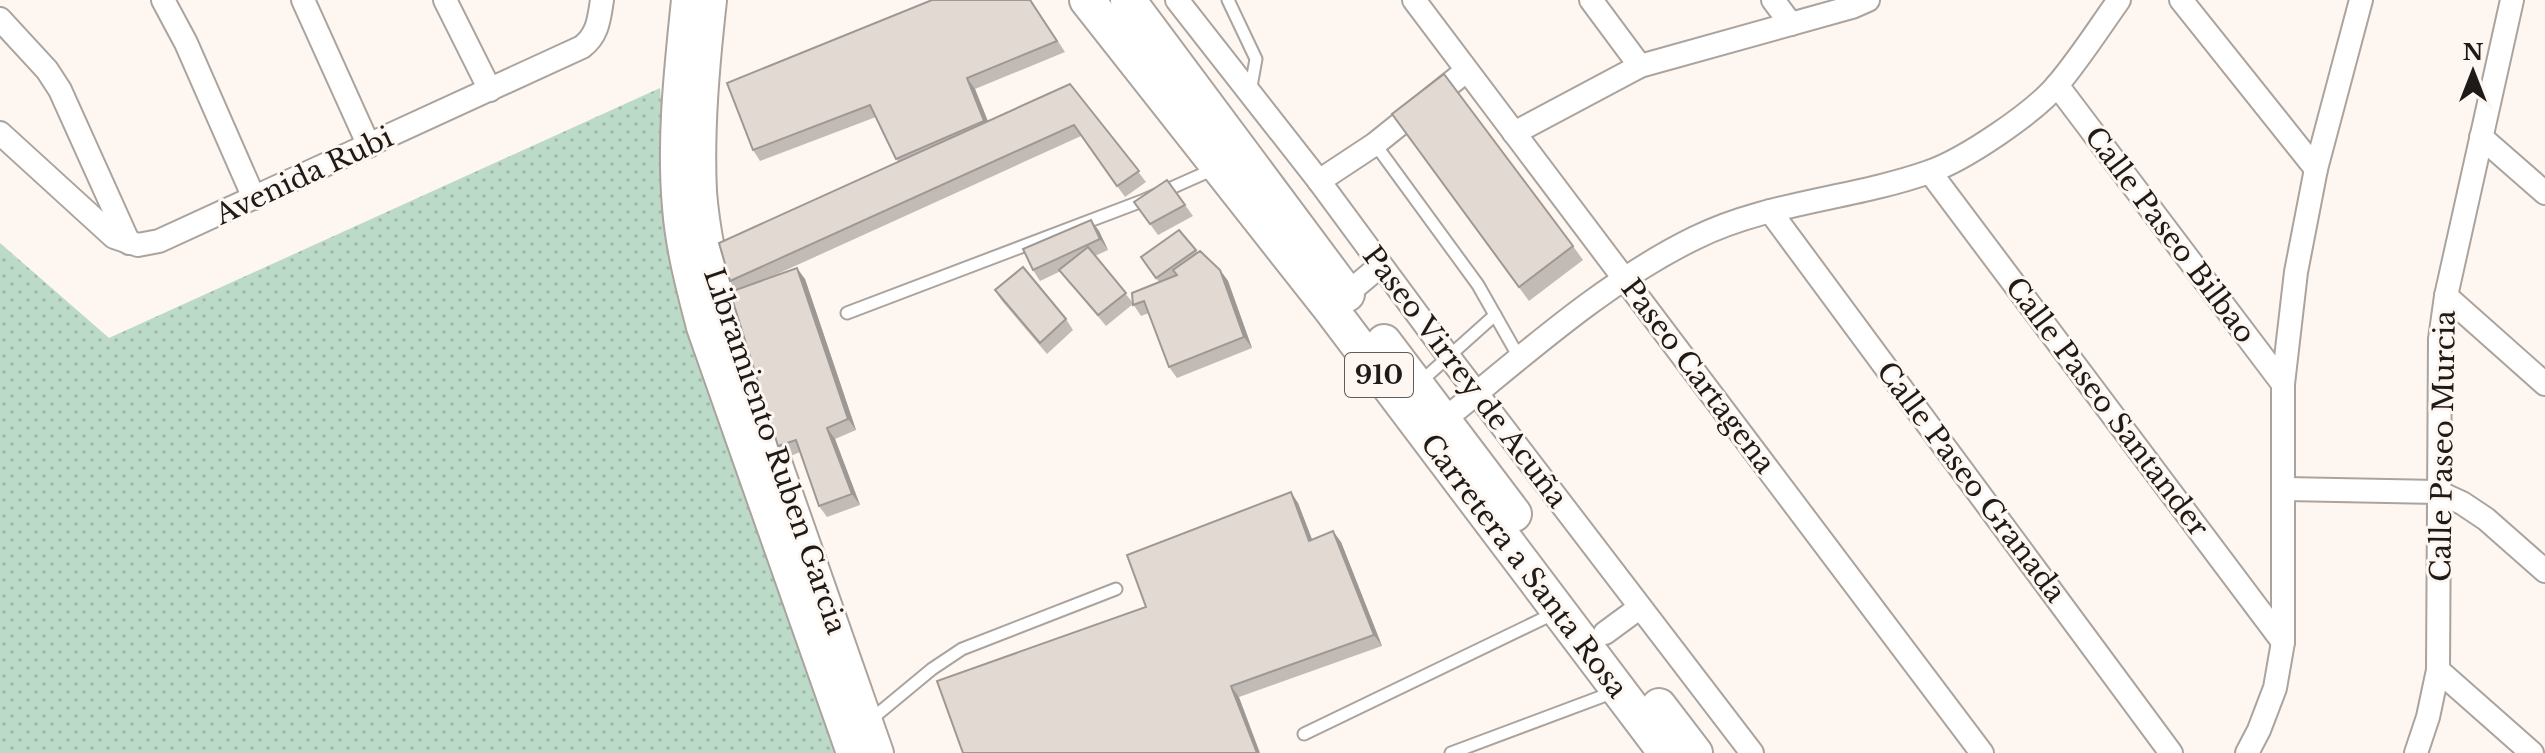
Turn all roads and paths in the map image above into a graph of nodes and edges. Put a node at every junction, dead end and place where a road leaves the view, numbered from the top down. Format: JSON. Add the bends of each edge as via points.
{"nodes":[{"id":1,"x":163,"y":0,"type":"edge"},
{"id":2,"x":303,"y":0,"type":"edge"},
{"id":3,"x":445,"y":0,"type":"edge"},
{"id":4,"x":602,"y":0,"type":"edge"},
{"id":5,"x":687,"y":0,"type":"edge"},
{"id":6,"x":711,"y":0,"type":"edge"},
{"id":7,"x":1087,"y":0,"type":"edge"},
{"id":8,"x":1128,"y":0,"type":"edge"},
{"id":9,"x":1177,"y":0,"type":"edge"},
{"id":10,"x":1228,"y":0,"type":"edge"},
{"id":11,"x":1414,"y":0,"type":"edge"},
{"id":12,"x":1591,"y":0,"type":"edge"},
{"id":13,"x":1773,"y":0,"type":"edge"},
{"id":14,"x":1868,"y":0,"type":"edge"},
{"id":15,"x":2119,"y":0,"type":"edge"},
{"id":16,"x":2181,"y":0,"type":"edge"},
{"id":17,"x":2361,"y":0,"type":"edge"},
{"id":18,"x":2512,"y":0,"type":"edge"},
{"id":19,"x":0,"y":19,"type":"edge"},
{"id":20,"x":1194,"y":22,"type":"junction"},
{"id":21,"x":1791,"y":24,"type":"junction"},
{"id":22,"x":1151,"y":56,"type":"junction"},
{"id":23,"x":1640,"y":66,"type":"junction"},
{"id":24,"x":1466,"y":71,"type":"junction"},
{"id":25,"x":2057,"y":85,"type":"junction"},
{"id":26,"x":490,"y":90,"type":"junction"},
{"id":27,"x":1250,"y":94,"type":"junction"},
{"id":28,"x":0,"y":133,"type":"edge"},
{"id":29,"x":1514,"y":133,"type":"junction"},
{"id":30,"x":2481,"y":137,"type":"junction"},
{"id":31,"x":1375,"y":144,"type":"junction"},
{"id":32,"x":369,"y":146,"type":"junction"},
{"id":33,"x":1230,"y":160,"type":"junction"},
{"id":34,"x":2316,"y":169,"type":"junction"},
{"id":35,"x":1930,"y":172,"type":"junction"},
{"id":36,"x":1319,"y":181,"type":"junction"},
{"id":37,"x":2545,"y":193,"type":"edge"},
{"id":38,"x":254,"y":198,"type":"junction"},
{"id":39,"x":1770,"y":211,"type":"junction"},
{"id":40,"x":129,"y":243,"type":"junction"},
{"id":41,"x":1380,"y":266,"type":"junction"},
{"id":42,"x":1623,"y":277,"type":"junction"},
{"id":43,"x":2446,"y":296,"type":"junction"},
{"id":44,"x":1339,"y":301,"type":"junction"},
{"id":45,"x":847,"y":313,"type":"dead end"},
{"id":46,"x":1495,"y":315,"type":"junction"},
{"id":47,"x":1449,"y":357,"type":"junction"},
{"id":48,"x":1521,"y":359,"type":"junction"},
{"id":49,"x":2283,"y":384,"type":"junction"},
{"id":50,"x":2545,"y":384,"type":"edge"},
{"id":51,"x":1408,"y":393,"type":"junction"},
{"id":52,"x":1477,"y":394,"type":"junction"},
{"id":53,"x":1434,"y":428,"type":"junction"},
{"id":54,"x":2283,"y":489,"type":"junction"},
{"id":55,"x":2438,"y":492,"type":"junction"},
{"id":56,"x":2545,"y":571,"type":"edge"},
{"id":57,"x":1116,"y":589,"type":"dead end"},
{"id":58,"x":1639,"y":608,"type":"junction"},
{"id":59,"x":1559,"y":611,"type":"junction"},
{"id":60,"x":1605,"y":633,"type":"junction"},
{"id":61,"x":2283,"y":642,"type":"junction"},
{"id":62,"x":2438,"y":670,"type":"junction"},
{"id":63,"x":1618,"y":690,"type":"junction"},
{"id":64,"x":868,"y":722,"type":"junction"},
{"id":65,"x":1304,"y":734,"type":"dead end"},
{"id":66,"x":852,"y":753,"type":"edge"},
{"id":67,"x":878,"y":753,"type":"edge"},
{"id":68,"x":1451,"y":753,"type":"edge"},
{"id":69,"x":1666,"y":753,"type":"edge"},
{"id":70,"x":1695,"y":753,"type":"edge"},
{"id":71,"x":1752,"y":753,"type":"edge"},
{"id":72,"x":1982,"y":753,"type":"edge"},
{"id":73,"x":2171,"y":753,"type":"edge"},
{"id":74,"x":2247,"y":753,"type":"edge"},
{"id":75,"x":2416,"y":753,"type":"edge"},
{"id":76,"x":2532,"y":753,"type":"edge"}],
"edges":[{"from":1,"to":38,"type":"street"},
{"from":2,"to":32,"type":"street"},
{"from":3,"to":26,"type":"street"},
{"from":4,"to":26,"type":"street","name":"Avenida Rubi","via":[[589,42]]},
{"from":5,"to":66,"type":"street","name":"Libramiento Ruben Garcia","via":[[675,164],[687,268],[707,342]]},
{"from":6,"to":64,"type":"street","name":"Libramiento Ruben Garcia","via":[[701,191],[715,280]]},
{"from":7,"to":22,"type":"main road","name":"Carretera a Santa Rosa","number":"910"},
{"from":8,"to":22,"type":"main road","name":"Carretera a Santa Rosa","number":"910"},
{"from":9,"to":20,"type":"street","name":"Paseo Virrey de Acuña"},
{"from":10,"to":27,"type":"lane","via":[[1256,59]]},
{"from":11,"to":24,"type":"street","name":"Paseo Cartagena"},
{"from":12,"to":23,"type":"street"},
{"from":13,"to":21,"type":"street"},
{"from":14,"to":21,"type":"street"},
{"from":15,"to":25,"type":"street"},
{"from":16,"to":34,"type":"street"},
{"from":17,"to":34,"type":"street"},
{"from":18,"to":30,"type":"street","name":"Calle Paseo Murcia"},
{"from":19,"to":40,"type":"street","via":[[60,90]]},
{"from":20,"to":22,"type":"street"},
{"from":20,"to":27,"type":"street","name":"Paseo Virrey de Acuña"},
{"from":21,"to":23,"type":"street"},
{"from":22,"to":33,"type":"main road","name":"Carretera a Santa Rosa","number":"910"},
{"from":23,"to":29,"type":"street"},
{"from":24,"to":29,"type":"street","name":"Paseo Cartagena"},
{"from":24,"to":31,"type":"street"},
{"from":25,"to":35,"type":"street","via":[[1985,142]]},
{"from":25,"to":49,"type":"street","name":"Calle Paseo Bilbao"},
{"from":26,"to":32,"type":"street","name":"Avenida Rubi"},
{"from":27,"to":36,"type":"street","name":"Paseo Virrey de Acuña"},
{"from":28,"to":40,"type":"street","via":[[114,237]]},
{"from":29,"to":42,"type":"street","name":"Paseo Cartagena"},
{"from":30,"to":37,"type":"street"},
{"from":30,"to":43,"type":"street","name":"Calle Paseo Murcia"},
{"from":31,"to":36,"type":"street"},
{"from":31,"to":46,"type":"lane"},
{"from":32,"to":38,"type":"street","name":"Avenida Rubi"},
{"from":33,"to":44,"type":"main road","name":"Carretera a Santa Rosa","number":"910"},
{"from":33,"to":45,"type":"lane","via":[[1142,201]]},
{"from":34,"to":49,"type":"street","via":[[2296,272]]},
{"from":35,"to":39,"type":"street"},
{"from":35,"to":61,"type":"street","name":"Calle Paseo Santander"},
{"from":36,"to":41,"type":"street","name":"Paseo Virrey de Acuña"},
{"from":38,"to":40,"type":"street","name":"Avenida Rubi","via":[[159,241]]},
{"from":39,"to":42,"type":"street","via":[[1696,237]]},
{"from":39,"to":73,"type":"street","name":"Calle Paseo Granada"},
{"from":41,"to":44,"type":"street"},
{"from":41,"to":47,"type":"street","name":"Paseo Virrey de Acuña"},
{"from":42,"to":48,"type":"street"},
{"from":42,"to":72,"type":"street","name":"Paseo Cartagena"},
{"from":43,"to":50,"type":"street"},
{"from":43,"to":55,"type":"street","name":"Calle Paseo Murcia","via":[[2440,339]]},
{"from":44,"to":51,"type":"main road","name":"Carretera a Santa Rosa","number":"910"},
{"from":46,"to":47,"type":"lane"},
{"from":46,"to":48,"type":"lane"},
{"from":47,"to":51,"type":"lane"},
{"from":47,"to":52,"type":"street","name":"Paseo Virrey de Acuña"},
{"from":48,"to":52,"type":"street"},
{"from":49,"to":54,"type":"street"},
{"from":51,"to":53,"type":"main road","name":"Carretera a Santa Rosa","number":"910"},
{"from":52,"to":53,"type":"street"},
{"from":52,"to":58,"type":"street","name":"Paseo Virrey de Acuña"},
{"from":53,"to":59,"type":"main road","name":"Carretera a Santa Rosa","number":"910"},
{"from":53,"to":60,"type":"main road","name":"Carretera a Santa Rosa","number":"910"},
{"from":54,"to":55,"type":"street"},
{"from":54,"to":61,"type":"street"},
{"from":55,"to":56,"type":"street","via":[[2486,519]]},
{"from":55,"to":62,"type":"street","name":"Calle Paseo Murcia"},
{"from":57,"to":64,"type":"lane","via":[[962,649]]},
{"from":58,"to":60,"type":"street"},
{"from":58,"to":71,"type":"street","name":"Paseo Virrey de Acuña"},
{"from":59,"to":63,"type":"main road","name":"Carretera a Santa Rosa","number":"910"},
{"from":59,"to":65,"type":"lane"},
{"from":60,"to":70,"type":"main road","name":"Carretera a Santa Rosa","number":"910"},
{"from":61,"to":74,"type":"street","via":[[2268,709]]},
{"from":62,"to":75,"type":"street","name":"Calle Paseo Murcia"},
{"from":62,"to":76,"type":"street"},
{"from":63,"to":68,"type":"lane"},
{"from":63,"to":69,"type":"main road","name":"Carretera a Santa Rosa","number":"910"},
{"from":64,"to":67,"type":"street","name":"Libramiento Ruben Garcia"}]}
